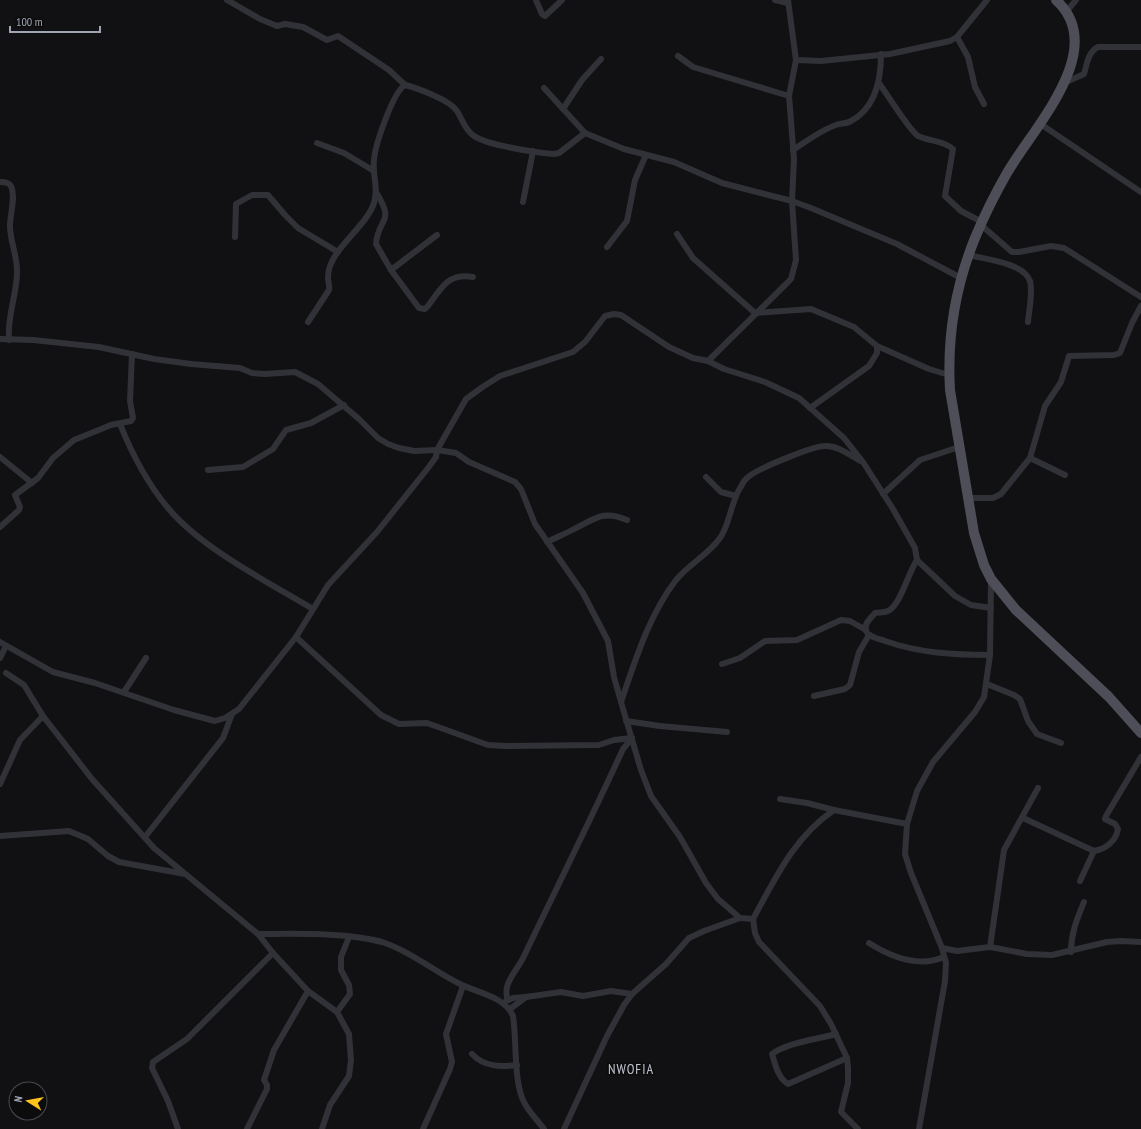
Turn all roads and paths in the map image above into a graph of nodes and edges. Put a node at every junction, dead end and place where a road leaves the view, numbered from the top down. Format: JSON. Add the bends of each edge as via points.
{"nodes":[{"id":1,"x":227,"y":0,"type":"edge"},
{"id":2,"x":536,"y":0,"type":"edge"},
{"id":3,"x":562,"y":0,"type":"edge"},
{"id":4,"x":775,"y":0,"type":"edge"},
{"id":5,"x":987,"y":0,"type":"edge"},
{"id":6,"x":1056,"y":0,"type":"edge"},
{"id":7,"x":1076,"y":0,"type":"edge"},
{"id":8,"x":788,"y":1,"type":"edge"},
{"id":9,"x":1066,"y":12,"type":"junction"},
{"id":10,"x":958,"y":37,"type":"junction"},
{"id":11,"x":1141,"y":47,"type":"edge"},
{"id":12,"x":881,"y":54,"type":"junction"},
{"id":13,"x":678,"y":56,"type":"dead end"},
{"id":14,"x":601,"y":59,"type":"dead end"},
{"id":15,"x":796,"y":60,"type":"junction"},
{"id":16,"x":1064,"y":82,"type":"junction"},
{"id":17,"x":879,"y":83,"type":"junction"},
{"id":18,"x":405,"y":85,"type":"junction"},
{"id":19,"x":544,"y":88,"type":"dead end"},
{"id":20,"x":789,"y":96,"type":"junction"},
{"id":21,"x":984,"y":104,"type":"dead end"},
{"id":22,"x":563,"y":109,"type":"junction"},
{"id":23,"x":1039,"y":123,"type":"junction"},
{"id":24,"x":586,"y":133,"type":"junction"},
{"id":25,"x":317,"y":143,"type":"dead end"},
{"id":26,"x":793,"y":150,"type":"junction"},
{"id":27,"x":534,"y":151,"type":"junction"},
{"id":28,"x":646,"y":155,"type":"junction"},
{"id":29,"x":374,"y":170,"type":"junction"},
{"id":30,"x":0,"y":182,"type":"edge"},
{"id":31,"x":376,"y":192,"type":"junction"},
{"id":32,"x":1141,"y":192,"type":"edge"},
{"id":33,"x":792,"y":201,"type":"junction"},
{"id":34,"x":523,"y":202,"type":"dead end"},
{"id":35,"x":981,"y":224,"type":"junction"},
{"id":36,"x":677,"y":234,"type":"dead end"},
{"id":37,"x":437,"y":235,"type":"dead end"},
{"id":38,"x":235,"y":237,"type":"dead end"},
{"id":39,"x":607,"y":247,"type":"dead end"},
{"id":40,"x":338,"y":252,"type":"junction"},
{"id":41,"x":968,"y":255,"type":"junction"},
{"id":42,"x":391,"y":270,"type":"junction"},
{"id":43,"x":473,"y":276,"type":"dead end"},
{"id":44,"x":961,"y":278,"type":"junction"},
{"id":45,"x":1141,"y":297,"type":"edge"},
{"id":46,"x":1141,"y":306,"type":"edge"},
{"id":47,"x":755,"y":313,"type":"junction"},
{"id":48,"x":308,"y":322,"type":"dead end"},
{"id":49,"x":1028,"y":322,"type":"dead end"},
{"id":50,"x":0,"y":339,"type":"edge"},
{"id":51,"x":9,"y":340,"type":"junction"},
{"id":52,"x":877,"y":346,"type":"junction"},
{"id":53,"x":132,"y":354,"type":"junction"},
{"id":54,"x":708,"y":361,"type":"junction"},
{"id":55,"x":949,"y":375,"type":"junction"},
{"id":56,"x":344,"y":405,"type":"junction"},
{"id":57,"x":810,"y":408,"type":"junction"},
{"id":58,"x":120,"y":424,"type":"junction"},
{"id":59,"x":959,"y":447,"type":"junction"},
{"id":60,"x":437,"y":450,"type":"junction"},
{"id":61,"x":0,"y":457,"type":"edge"},
{"id":62,"x":1030,"y":458,"type":"junction"},
{"id":63,"x":863,"y":462,"type":"junction"},
{"id":64,"x":208,"y":470,"type":"dead end"},
{"id":65,"x":1065,"y":475,"type":"dead end"},
{"id":66,"x":706,"y":477,"type":"dead end"},
{"id":67,"x":32,"y":483,"type":"junction"},
{"id":68,"x":883,"y":494,"type":"junction"},
{"id":69,"x":736,"y":496,"type":"junction"},
{"id":70,"x":968,"y":498,"type":"junction"},
{"id":71,"x":627,"y":520,"type":"dead end"},
{"id":72,"x":0,"y":527,"type":"edge"},
{"id":73,"x":547,"y":542,"type":"junction"},
{"id":74,"x":918,"y":560,"type":"junction"},
{"id":75,"x":991,"y":579,"type":"junction"},
{"id":76,"x":991,"y":608,"type":"junction"},
{"id":77,"x":313,"y":609,"type":"junction"},
{"id":78,"x":867,"y":632,"type":"junction"},
{"id":79,"x":296,"y":637,"type":"junction"},
{"id":80,"x":0,"y":642,"type":"edge"},
{"id":81,"x":6,"y":646,"type":"junction"},
{"id":82,"x":990,"y":655,"type":"junction"},
{"id":83,"x":0,"y":658,"type":"edge"},
{"id":84,"x":146,"y":658,"type":"dead end"},
{"id":85,"x":722,"y":664,"type":"dead end"},
{"id":86,"x":6,"y":673,"type":"dead end"},
{"id":87,"x":987,"y":684,"type":"junction"},
{"id":88,"x":124,"y":692,"type":"junction"},
{"id":89,"x":814,"y":696,"type":"dead end"},
{"id":90,"x":621,"y":702,"type":"junction"},
{"id":91,"x":232,"y":714,"type":"junction"},
{"id":92,"x":43,"y":716,"type":"junction"},
{"id":93,"x":626,"y":721,"type":"junction"},
{"id":94,"x":727,"y":732,"type":"dead end"},
{"id":95,"x":1141,"y":733,"type":"edge"},
{"id":96,"x":632,"y":738,"type":"junction"},
{"id":97,"x":1061,"y":743,"type":"dead end"},
{"id":98,"x":1141,"y":757,"type":"edge"},
{"id":99,"x":0,"y":784,"type":"edge"},
{"id":100,"x":1038,"y":788,"type":"dead end"},
{"id":101,"x":780,"y":799,"type":"dead end"},
{"id":102,"x":834,"y":810,"type":"junction"},
{"id":103,"x":1022,"y":818,"type":"junction"},
{"id":104,"x":907,"y":824,"type":"junction"},
{"id":105,"x":0,"y":836,"type":"edge"},
{"id":106,"x":145,"y":838,"type":"junction"},
{"id":107,"x":1094,"y":851,"type":"junction"},
{"id":108,"x":186,"y":874,"type":"junction"},
{"id":109,"x":1080,"y":881,"type":"dead end"},
{"id":110,"x":1084,"y":902,"type":"dead end"},
{"id":111,"x":740,"y":918,"type":"junction"},
{"id":112,"x":753,"y":919,"type":"junction"},
{"id":113,"x":258,"y":934,"type":"junction"},
{"id":114,"x":349,"y":937,"type":"junction"},
{"id":115,"x":1141,"y":942,"type":"edge"},
{"id":116,"x":869,"y":943,"type":"dead end"},
{"id":117,"x":990,"y":947,"type":"junction"},
{"id":118,"x":942,"y":948,"type":"junction"},
{"id":119,"x":1071,"y":952,"type":"junction"},
{"id":120,"x":273,"y":953,"type":"junction"},
{"id":121,"x":944,"y":957,"type":"junction"},
{"id":122,"x":463,"y":986,"type":"junction"},
{"id":123,"x":308,"y":991,"type":"junction"},
{"id":124,"x":632,"y":994,"type":"junction"},
{"id":125,"x":526,"y":998,"type":"junction"},
{"id":126,"x":506,"y":1002,"type":"junction"},
{"id":127,"x":510,"y":1009,"type":"junction"},
{"id":128,"x":337,"y":1012,"type":"junction"},
{"id":129,"x":836,"y":1034,"type":"junction"},
{"id":130,"x":472,"y":1054,"type":"dead end"},
{"id":131,"x":847,"y":1058,"type":"junction"},
{"id":132,"x":517,"y":1065,"type":"junction"},
{"id":133,"x":178,"y":1129,"type":"edge"},
{"id":134,"x":247,"y":1129,"type":"edge"},
{"id":135,"x":322,"y":1129,"type":"edge"},
{"id":136,"x":423,"y":1129,"type":"edge"},
{"id":137,"x":544,"y":1129,"type":"edge"},
{"id":138,"x":564,"y":1129,"type":"edge"},
{"id":139,"x":858,"y":1129,"type":"edge"},
{"id":140,"x":919,"y":1129,"type":"edge"}],
"edges":[{"from":1,"to":18,"type":"street","via":[[277,26],[284,24],[303,27],[327,40],[338,36],[389,70]]},
{"from":2,"to":3,"type":"street","via":[[545,16]]},
{"from":4,"to":8,"type":"street"},
{"from":5,"to":10,"type":"street"},
{"from":6,"to":9,"type":"main road"},
{"from":7,"to":9,"type":"street"},
{"from":8,"to":15,"type":"street"},
{"from":9,"to":16,"type":"main road","via":[[1076,35],[1072,65]]},
{"from":10,"to":12,"type":"street","via":[[915,49]]},
{"from":10,"to":21,"type":"street","via":[[968,57],[975,87]]},
{"from":11,"to":16,"type":"street","via":[[1093,49],[1084,74]]},
{"from":12,"to":15,"type":"street","via":[[821,61]]},
{"from":12,"to":17,"type":"street"},
{"from":13,"to":20,"type":"street","via":[[693,67]]},
{"from":14,"to":22,"type":"street","via":[[582,80]]},
{"from":15,"to":20,"type":"street"},
{"from":16,"to":23,"type":"main road"},
{"from":17,"to":26,"type":"street","via":[[873,99],[862,113],[850,122],[836,125]]},
{"from":17,"to":35,"type":"street","via":[[918,136],[953,149],[945,196],[961,211]]},
{"from":18,"to":27,"type":"street","via":[[449,104],[474,136],[486,142]]},
{"from":18,"to":29,"type":"street","via":[[394,96],[376,148]]},
{"from":19,"to":22,"type":"street"},
{"from":20,"to":26,"type":"street"},
{"from":22,"to":24,"type":"street"},
{"from":23,"to":32,"type":"street"},
{"from":23,"to":35,"type":"main road","via":[[1007,173]]},
{"from":24,"to":27,"type":"street","via":[[559,153],[546,154]]},
{"from":24,"to":28,"type":"street"},
{"from":25,"to":29,"type":"street","via":[[344,153]]},
{"from":26,"to":33,"type":"street"},
{"from":27,"to":34,"type":"street"},
{"from":28,"to":33,"type":"street","via":[[674,162],[722,183]]},
{"from":28,"to":39,"type":"street","via":[[635,180],[627,221]]},
{"from":29,"to":31,"type":"street"},
{"from":30,"to":51,"type":"street","via":[[11,186],[10,226],[17,260],[15,287],[8,320]]},
{"from":31,"to":40,"type":"street","via":[[374,204],[368,214]]},
{"from":31,"to":42,"type":"street","via":[[385,207],[386,219],[376,244]]},
{"from":33,"to":44,"type":"street","via":[[897,244]]},
{"from":33,"to":47,"type":"street","via":[[795,268],[791,279]]},
{"from":35,"to":41,"type":"main road"},
{"from":35,"to":45,"type":"street","via":[[1012,252],[1051,246],[1064,248]]},
{"from":36,"to":47,"type":"street","via":[[693,258]]},
{"from":37,"to":42,"type":"street"},
{"from":38,"to":40,"type":"street","via":[[236,204],[252,195],[264,194],[268,195],[298,228]]},
{"from":40,"to":48,"type":"street","via":[[330,268],[329,290]]},
{"from":41,"to":44,"type":"main road"},
{"from":41,"to":49,"type":"street","via":[[1007,264],[1020,269],[1027,276],[1030,282]]},
{"from":42,"to":43,"type":"street","via":[[417,306],[423,309],[448,280]]},
{"from":44,"to":55,"type":"main road","via":[[953,316]]},
{"from":46,"to":62,"type":"street","via":[[1120,353],[1069,356],[1061,382],[1045,406]]},
{"from":47,"to":52,"type":"street","via":[[811,309],[854,327]]},
{"from":47,"to":54,"type":"street"},
{"from":50,"to":51,"type":"street"},
{"from":51,"to":53,"type":"street","via":[[99,347]]},
{"from":52,"to":55,"type":"street"},
{"from":52,"to":57,"type":"street","via":[[877,353],[869,366]]},
{"from":53,"to":56,"type":"street","via":[[190,364],[240,368],[252,373],[295,372],[318,384]]},
{"from":53,"to":58,"type":"street","via":[[130,401],[133,418]]},
{"from":54,"to":57,"type":"street","via":[[765,382],[799,398]]},
{"from":54,"to":60,"type":"street","via":[[693,358],[669,347],[621,315],[605,316],[585,342],[573,352],[500,376],[466,399]]},
{"from":55,"to":59,"type":"main road","via":[[951,404]]},
{"from":56,"to":60,"type":"street","via":[[378,438],[388,444],[414,450]]},
{"from":56,"to":64,"type":"street","via":[[311,423],[286,430],[273,449],[243,468]]},
{"from":57,"to":63,"type":"street","via":[[844,438]]},
{"from":58,"to":67,"type":"street","via":[[74,440],[61,450]]},
{"from":58,"to":77,"type":"street","via":[[141,468],[168,509],[215,549]]},
{"from":59,"to":68,"type":"street","via":[[920,460]]},
{"from":59,"to":70,"type":"main road"},
{"from":60,"to":73,"type":"street","via":[[456,453],[515,482],[521,489],[535,524]]},
{"from":60,"to":77,"type":"street","via":[[436,457],[377,532],[328,585]]},
{"from":61,"to":67,"type":"street"},
{"from":62,"to":65,"type":"street"},
{"from":62,"to":70,"type":"street","via":[[1001,494],[993,498]]},
{"from":63,"to":68,"type":"street"},
{"from":63,"to":69,"type":"street","via":[[833,447],[818,447],[779,461],[747,477]]},
{"from":66,"to":69,"type":"street","via":[[721,492]]},
{"from":67,"to":72,"type":"street","via":[[15,495],[19,510]]},
{"from":68,"to":74,"type":"street","via":[[915,548]]},
{"from":69,"to":90,"type":"street","via":[[721,537],[680,576],[661,605],[647,632]]},
{"from":70,"to":75,"type":"main road","via":[[979,550]]},
{"from":71,"to":73,"type":"street","via":[[605,515]]},
{"from":73,"to":90,"type":"street","via":[[583,593],[608,641]]},
{"from":74,"to":76,"type":"street","via":[[955,596],[970,605]]},
{"from":74,"to":78,"type":"street","via":[[893,608],[887,612],[875,613],[866,624]]},
{"from":75,"to":76,"type":"street"},
{"from":75,"to":95,"type":"main road","via":[[1016,610],[1109,696]]},
{"from":76,"to":82,"type":"street"},
{"from":77,"to":79,"type":"street"},
{"from":78,"to":82,"type":"street","via":[[896,645],[928,652]]},
{"from":78,"to":85,"type":"street","via":[[850,621],[841,620],[797,640],[765,641],[740,658]]},
{"from":78,"to":89,"type":"street","via":[[850,686]]},
{"from":79,"to":91,"type":"street","via":[[239,709]]},
{"from":79,"to":96,"type":"street","via":[[381,715],[399,724],[427,723],[488,745],[600,745]]},
{"from":80,"to":81,"type":"street"},
{"from":81,"to":83,"type":"street"},
{"from":81,"to":88,"type":"street","via":[[53,672]]},
{"from":82,"to":87,"type":"street"},
{"from":84,"to":88,"type":"street"},
{"from":86,"to":92,"type":"street","via":[[24,685]]},
{"from":87,"to":97,"type":"street","via":[[1020,699],[1028,721],[1037,734]]},
{"from":87,"to":104,"type":"street","via":[[984,697],[975,712],[934,762],[917,791]]},
{"from":88,"to":91,"type":"street","via":[[215,721]]},
{"from":90,"to":93,"type":"street"},
{"from":91,"to":106,"type":"street","via":[[223,738]]},
{"from":92,"to":99,"type":"street","via":[[20,740]]},
{"from":92,"to":106,"type":"street","via":[[92,779]]},
{"from":93,"to":94,"type":"street"},
{"from":93,"to":96,"type":"street"},
{"from":96,"to":111,"type":"street","via":[[651,796],[680,837],[710,889]]},
{"from":96,"to":126,"type":"street","via":[[623,749],[523,960],[508,983]]},
{"from":98,"to":107,"type":"street","via":[[1106,816],[1106,819],[1115,824],[1118,832],[1108,847]]},
{"from":100,"to":103,"type":"street"},
{"from":101,"to":102,"type":"street","via":[[808,802]]},
{"from":102,"to":104,"type":"street"},
{"from":102,"to":112,"type":"street","via":[[808,831],[788,855]]},
{"from":103,"to":107,"type":"street"},
{"from":103,"to":117,"type":"street","via":[[1004,850]]},
{"from":104,"to":118,"type":"street","via":[[905,854]]},
{"from":105,"to":108,"type":"street","via":[[69,831],[88,839],[119,862]]},
{"from":106,"to":108,"type":"street"},
{"from":107,"to":109,"type":"street"},
{"from":108,"to":113,"type":"street"},
{"from":110,"to":119,"type":"street","via":[[1074,928]]},
{"from":111,"to":112,"type":"street"},
{"from":111,"to":124,"type":"street","via":[[689,938],[666,964]]},
{"from":112,"to":129,"type":"street","via":[[759,942],[820,1006]]},
{"from":113,"to":114,"type":"street"},
{"from":113,"to":120,"type":"street"},
{"from":114,"to":122,"type":"street","via":[[381,942],[398,949]]},
{"from":114,"to":128,"type":"street","via":[[341,957],[341,970],[349,985],[350,994]]},
{"from":115,"to":119,"type":"street","via":[[1107,942]]},
{"from":116,"to":121,"type":"street","via":[[892,956],[914,961],[930,961]]},
{"from":117,"to":118,"type":"street","via":[[957,951]]},
{"from":117,"to":119,"type":"street","via":[[1042,955]]},
{"from":118,"to":121,"type":"street"},
{"from":120,"to":123,"type":"street"},
{"from":120,"to":133,"type":"street","via":[[187,1039],[153,1062],[152,1068]]},
{"from":121,"to":140,"type":"street","via":[[945,981]]},
{"from":122,"to":126,"type":"street"},
{"from":122,"to":136,"type":"street","via":[[446,1034],[452,1062]]},
{"from":123,"to":128,"type":"street"},
{"from":123,"to":134,"type":"street","via":[[274,1050],[264,1080],[266,1089]]},
{"from":124,"to":125,"type":"street","via":[[611,991],[583,996],[561,992]]},
{"from":124,"to":138,"type":"street","via":[[607,1036]]},
{"from":125,"to":126,"type":"street"},
{"from":125,"to":127,"type":"street"},
{"from":126,"to":127,"type":"street"},
{"from":127,"to":132,"type":"street","via":[[514,1024]]},
{"from":128,"to":135,"type":"street","via":[[349,1034],[349,1076],[330,1105]]},
{"from":129,"to":131,"type":"street"},
{"from":129,"to":131,"type":"street","via":[[783,1047],[774,1052],[772,1054],[777,1068],[783,1081],[788,1084]]},
{"from":130,"to":132,"type":"street","via":[[485,1064],[506,1067]]},
{"from":131,"to":139,"type":"street","via":[[848,1082],[841,1112]]},
{"from":132,"to":137,"type":"street","via":[[525,1104]]}]}
